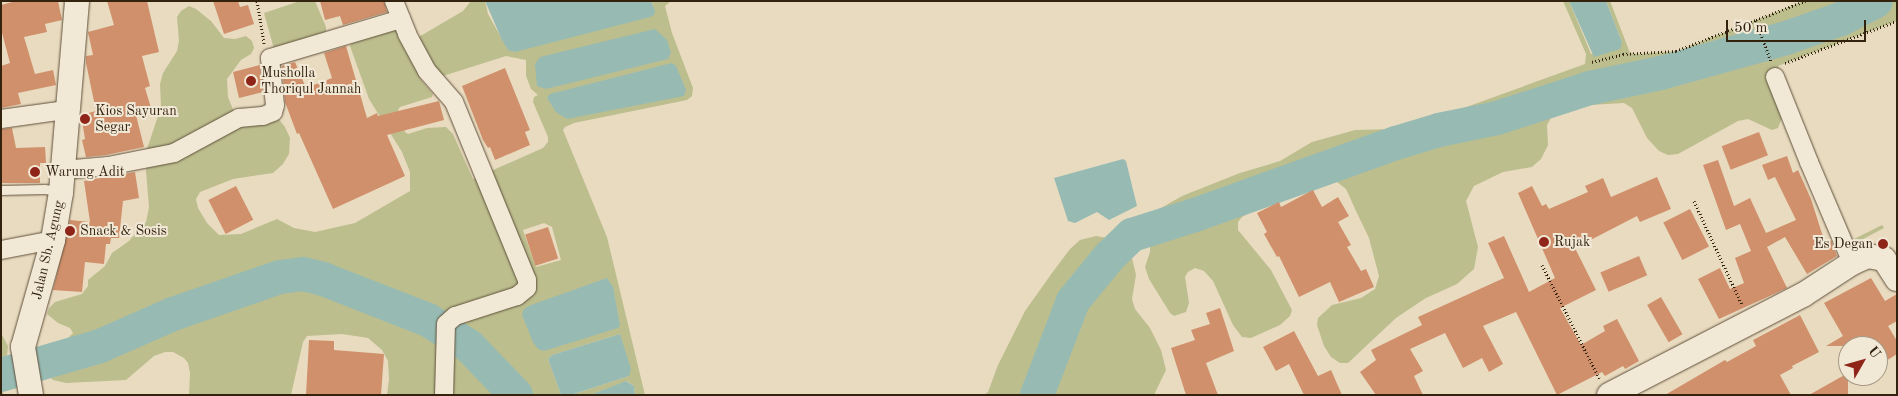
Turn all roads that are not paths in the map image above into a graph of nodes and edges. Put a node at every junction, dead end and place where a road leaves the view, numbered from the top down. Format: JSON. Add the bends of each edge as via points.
{"nodes":[{"id":1,"x":77,"y":1,"type":"edge"},
{"id":2,"x":394,"y":1,"type":"edge"},
{"id":3,"x":401,"y":19,"type":"junction"},
{"id":4,"x":1776,"y":71,"type":"road end"},
{"id":5,"x":66,"y":110,"type":"junction"},
{"id":6,"x":1,"y":119,"type":"edge"},
{"id":7,"x":62,"y":181,"type":"junction"},
{"id":8,"x":1,"y":190,"type":"edge"},
{"id":9,"x":53,"y":240,"type":"junction"},
{"id":10,"x":1,"y":250,"type":"edge"},
{"id":11,"x":1852,"y":263,"type":"junction"},
{"id":12,"x":1897,"y":279,"type":"edge"},
{"id":13,"x":1605,"y":387,"type":"edge"},
{"id":14,"x":31,"y":390,"type":"edge"},
{"id":15,"x":444,"y":395,"type":"edge"}],
"edges":[{"from":1,"to":5,"type":"street","name":"Jalan Sb. Agung"},
{"from":2,"to":3,"type":"street"},
{"from":3,"to":7,"type":"street","via":[[270,58],[273,112],[239,118],[174,153],[108,166]]},
{"from":3,"to":15,"type":"street","via":[[429,75],[454,102],[527,280],[527,288],[518,296],[454,316],[446,324]]},
{"from":4,"to":11,"type":"street","via":[[1809,162]]},
{"from":5,"to":6,"type":"street"},
{"from":5,"to":7,"type":"street","name":"Jalan Sb. Agung"},
{"from":7,"to":8,"type":"lane","via":[[36,188]]},
{"from":7,"to":9,"type":"street","name":"Jalan Sb. Agung"},
{"from":9,"to":10,"type":"street"},
{"from":9,"to":14,"type":"street","name":"Jalan Sb. Agung","via":[[23,347]]},
{"from":11,"to":12,"type":"street","via":[[1868,256],[1884,259]]},
{"from":11,"to":13,"type":"street","via":[[1803,295],[1750,322]]}]}
